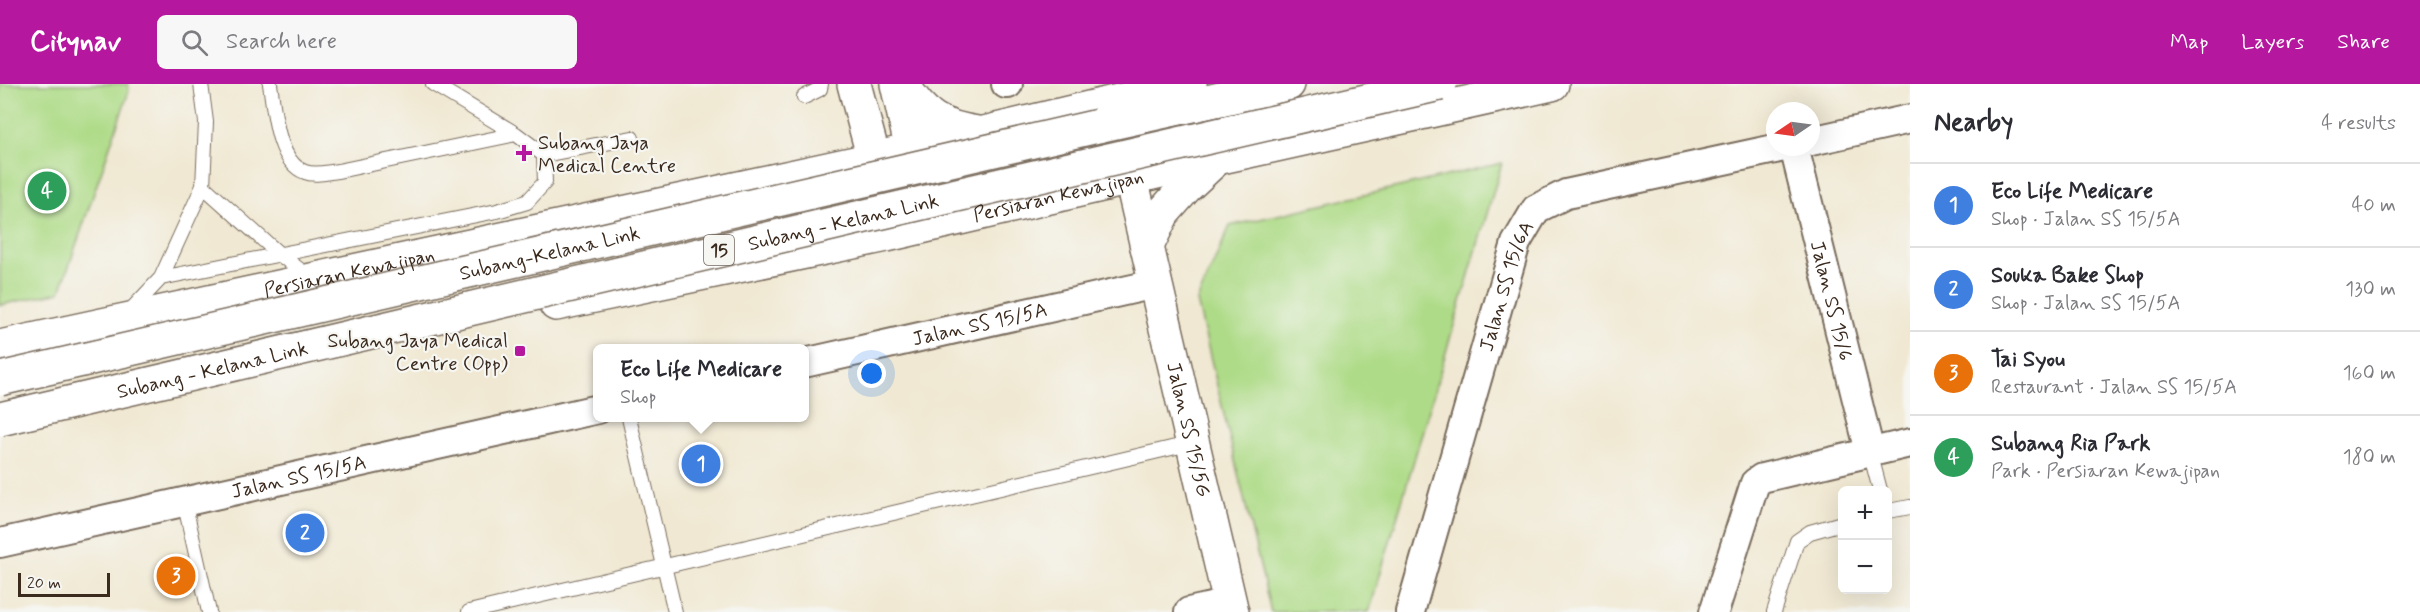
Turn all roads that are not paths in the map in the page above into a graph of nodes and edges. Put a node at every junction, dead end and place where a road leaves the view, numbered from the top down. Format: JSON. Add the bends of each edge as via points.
{"nodes":[{"id":1,"x":201,"y":84,"type":"edge"},
{"id":2,"x":270,"y":84,"type":"edge"},
{"id":3,"x":433,"y":84,"type":"edge"},
{"id":4,"x":821,"y":84,"type":"edge"},
{"id":5,"x":854,"y":84,"type":"edge"},
{"id":6,"x":897,"y":84,"type":"edge"},
{"id":7,"x":903,"y":84,"type":"edge"},
{"id":8,"x":1190,"y":84,"type":"edge"},
{"id":9,"x":1209,"y":84,"type":"edge"},
{"id":10,"x":1288,"y":84,"type":"edge"},
{"id":11,"x":1440,"y":84,"type":"edge"},
{"id":12,"x":1552,"y":84,"type":"edge"},
{"id":13,"x":804,"y":97,"type":"dead end"},
{"id":14,"x":1910,"y":119,"type":"edge"},
{"id":15,"x":1098,"y":126,"type":"junction"},
{"id":16,"x":981,"y":133,"type":"junction"},
{"id":17,"x":516,"y":134,"type":"junction"},
{"id":18,"x":632,"y":138,"type":"dead end"},
{"id":19,"x":1820,"y":139,"type":"edge"},
{"id":20,"x":1300,"y":140,"type":"junction"},
{"id":21,"x":912,"y":150,"type":"junction"},
{"id":22,"x":1766,"y":151,"type":"edge"},
{"id":23,"x":544,"y":155,"type":"junction"},
{"id":24,"x":1796,"y":156,"type":"edge"},
{"id":25,"x":1217,"y":158,"type":"junction"},
{"id":26,"x":874,"y":159,"type":"junction"},
{"id":27,"x":1131,"y":178,"type":"junction"},
{"id":28,"x":203,"y":186,"type":"junction"},
{"id":29,"x":911,"y":213,"type":"junction"},
{"id":30,"x":887,"y":234,"type":"junction"},
{"id":31,"x":1146,"y":246,"type":"junction"},
{"id":32,"x":279,"y":254,"type":"junction"},
{"id":33,"x":161,"y":278,"type":"junction"},
{"id":34,"x":312,"y":279,"type":"junction"},
{"id":35,"x":1155,"y":284,"type":"junction"},
{"id":36,"x":122,"y":321,"type":"junction"},
{"id":37,"x":0,"y":347,"type":"edge"},
{"id":38,"x":809,"y":362,"type":"edge"},
{"id":39,"x":0,"y":379,"type":"edge"},
{"id":40,"x":593,"y":410,"type":"edge"},
{"id":41,"x":0,"y":421,"type":"edge"},
{"id":42,"x":631,"y":422,"type":"edge"},
{"id":43,"x":1192,"y":443,"type":"junction"},
{"id":44,"x":1910,"y":443,"type":"edge"},
{"id":45,"x":1870,"y":452,"type":"junction"},
{"id":46,"x":1879,"y":486,"type":"edge"},
{"id":47,"x":184,"y":501,"type":"junction"},
{"id":48,"x":1910,"y":507,"type":"edge"},
{"id":49,"x":1892,"y":510,"type":"edge"},
{"id":50,"x":1838,"y":524,"type":"edge"},
{"id":51,"x":0,"y":543,"type":"edge"},
{"id":52,"x":664,"y":566,"type":"junction"},
{"id":53,"x":1230,"y":607,"type":"edge"},
{"id":54,"x":209,"y":612,"type":"edge"},
{"id":55,"x":469,"y":612,"type":"edge"},
{"id":56,"x":675,"y":612,"type":"edge"},
{"id":57,"x":1190,"y":612,"type":"edge"},
{"id":58,"x":1410,"y":612,"type":"edge"},
{"id":59,"x":1714,"y":612,"type":"edge"},
{"id":60,"x":1774,"y":612,"type":"edge"}],
"edges":[{"from":1,"to":28,"type":"lane","via":[[206,122]]},
{"from":2,"to":17,"type":"lane","via":[[282,147],[291,163],[305,172],[338,171]]},
{"from":3,"to":17,"type":"lane"},
{"from":4,"to":13,"type":"lane","via":[[820,89]]},
{"from":5,"to":26,"type":"main road"},
{"from":6,"to":21,"type":"main road"},
{"from":7,"to":16,"type":"main road","via":[[931,119],[955,130]]},
{"from":8,"to":16,"type":"main road","name":"Persiaran Kewajipan"},
{"from":9,"to":15,"type":"main road"},
{"from":10,"to":15,"type":"main road","number":"15"},
{"from":11,"to":41,"type":"main road","name":"Subang - Kelana Link","number":"15","bridge":true},
{"from":12,"to":20,"type":"main road","name":"Persiaran Kewajipan"},
{"from":14,"to":19,"type":"street"},
{"from":15,"to":39,"type":"main road","name":"Subang-Kelana Link","number":"15","bridge":true},
{"from":16,"to":21,"type":"main road","name":"Persiaran Kewajipan"},
{"from":17,"to":23,"type":"lane"},
{"from":18,"to":23,"type":"lane"},
{"from":20,"to":25,"type":"main road","name":"Persiaran Kewajipan"},
{"from":20,"to":29,"type":"main road","via":[[1235,141],[925,213]]},
{"from":21,"to":26,"type":"main road","name":"Persiaran Kewajipan"},
{"from":21,"to":29,"type":"main road","via":[[919,188],[917,207]]},
{"from":22,"to":58,"type":"street","name":"Jalan SS 15/6A","via":[[1566,194],[1536,209],[1516,243]]},
{"from":23,"to":32,"type":"lane","via":[[545,182],[527,202],[486,214]]},
{"from":24,"to":45,"type":"street","name":"Jalan SS 15/6"},
{"from":25,"to":27,"type":"main road","name":"Persiaran Kewajipan"},
{"from":25,"to":31,"type":"main road","via":[[1163,213]]},
{"from":26,"to":29,"type":"main road","via":[[899,213]]},
{"from":26,"to":34,"type":"main road","name":"Persiaran Kewajipan"},
{"from":27,"to":30,"type":"main road","name":"Persiaran Kewajipan"},
{"from":27,"to":31,"type":"main road","name":"Jalan SS 15/5G"},
{"from":28,"to":32,"type":"lane"},
{"from":28,"to":33,"type":"lane"},
{"from":29,"to":30,"type":"main road"},
{"from":30,"to":41,"type":"main road","name":"Persiaran Kewajipan"},
{"from":31,"to":35,"type":"main road","name":"Jalan SS 15/5G"},
{"from":32,"to":33,"type":"lane"},
{"from":32,"to":34,"type":"lane"},
{"from":33,"to":36,"type":"lane"},
{"from":34,"to":36,"type":"main road","name":"Persiaran Kewajipan"},
{"from":35,"to":38,"type":"street","name":"Jalan SS 15/5A"},
{"from":35,"to":43,"type":"main road","name":"Jalan SS 15/5G"},
{"from":36,"to":37,"type":"main road","name":"Persiaran Kewajipan"},
{"from":40,"to":47,"type":"street","name":"Jalan SS 15/5A"},
{"from":42,"to":52,"type":"lane"},
{"from":43,"to":52,"type":"lane"},
{"from":43,"to":53,"type":"main road","name":"Jalan SS 15/5G"},
{"from":44,"to":45,"type":"street"},
{"from":45,"to":46,"type":"lane"},
{"from":45,"to":59,"type":"street","via":[[1762,478],[1755,483]]},
{"from":47,"to":51,"type":"street","name":"Jalan SS 15/5A"},
{"from":47,"to":54,"type":"lane"},
{"from":48,"to":49,"type":"lane"},
{"from":50,"to":60,"type":"lane","via":[[1810,532],[1797,541]]},
{"from":52,"to":55,"type":"lane"},
{"from":52,"to":56,"type":"lane"},
{"from":53,"to":57,"type":"street"}]}
